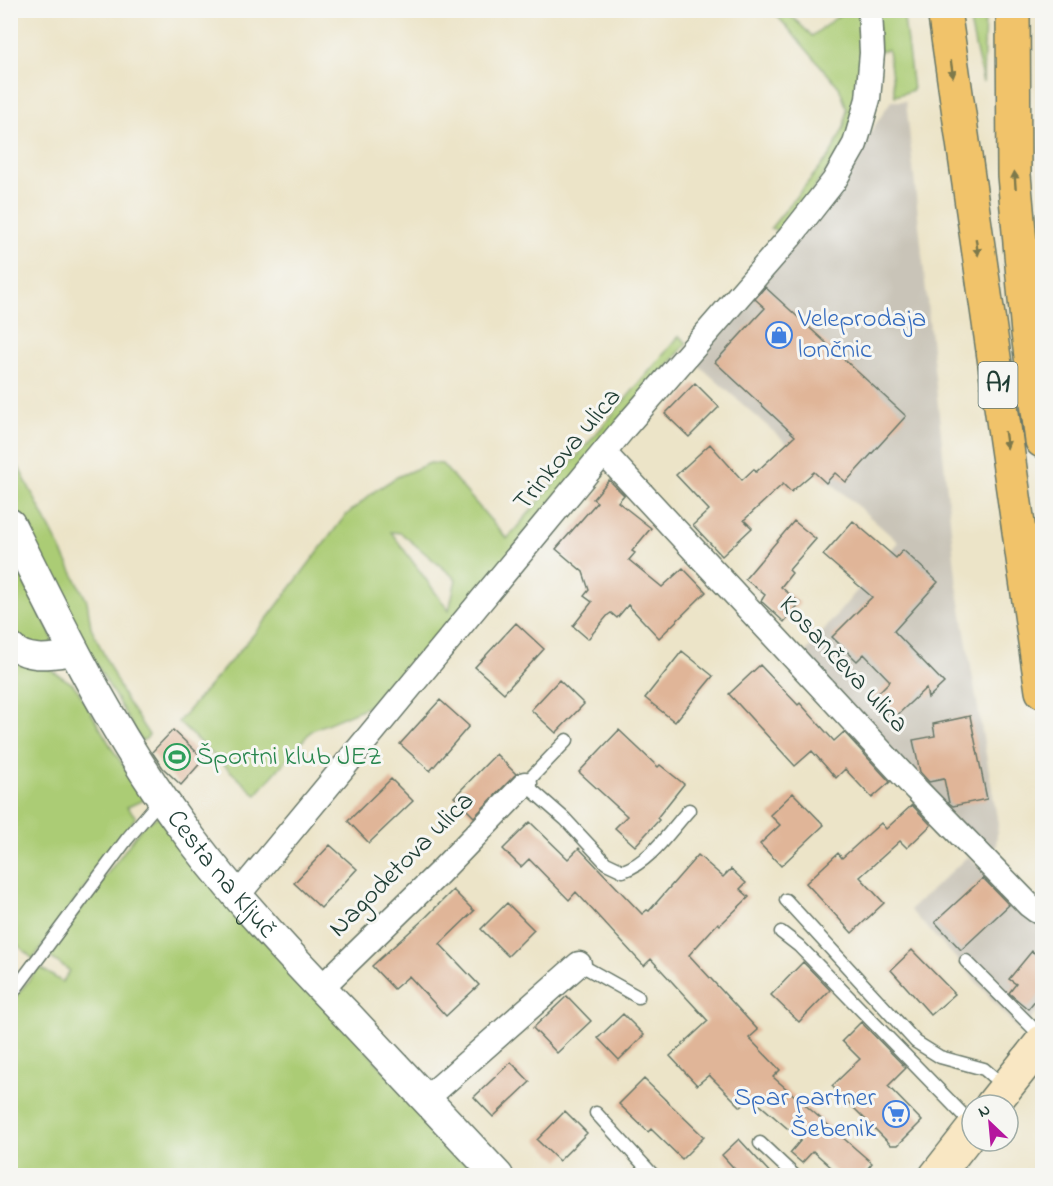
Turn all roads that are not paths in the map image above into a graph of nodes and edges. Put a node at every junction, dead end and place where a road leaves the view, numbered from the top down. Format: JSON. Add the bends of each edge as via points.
{"nodes":[{"id":1,"x":870,"y":10,"type":"edge"},
{"id":2,"x":921,"y":10,"type":"edge"},
{"id":3,"x":945,"y":10,"type":"edge"},
{"id":4,"x":1013,"y":10,"type":"edge"},
{"id":5,"x":969,"y":189,"type":"junction"},
{"id":6,"x":1042,"y":441,"type":"edge"},
{"id":7,"x":604,"y":453,"type":"junction"},
{"id":8,"x":10,"y":524,"type":"edge"},
{"id":9,"x":10,"y":644,"type":"edge"},
{"id":10,"x":74,"y":652,"type":"junction"},
{"id":11,"x":1042,"y":691,"type":"edge"},
{"id":12,"x":567,"y":740,"type":"dead end"},
{"id":13,"x":525,"y":784,"type":"junction"},
{"id":14,"x":162,"y":798,"type":"junction"},
{"id":15,"x":689,"y":810,"type":"dead end"},
{"id":16,"x":237,"y":896,"type":"junction"},
{"id":17,"x":786,"y":900,"type":"dead end"},
{"id":18,"x":1042,"y":911,"type":"edge"},
{"id":19,"x":781,"y":932,"type":"dead end"},
{"id":20,"x":966,"y":961,"type":"dead end"},
{"id":21,"x":579,"y":964,"type":"joint"},
{"id":22,"x":321,"y":988,"type":"junction"},
{"id":23,"x":10,"y":996,"type":"edge"},
{"id":24,"x":638,"y":998,"type":"dead end"},
{"id":25,"x":1042,"y":1037,"type":"edge"},
{"id":26,"x":1042,"y":1042,"type":"edge"},
{"id":27,"x":997,"y":1093,"type":"edge"},
{"id":28,"x":1001,"y":1093,"type":"edge"},
{"id":29,"x":426,"y":1099,"type":"junction"},
{"id":30,"x":960,"y":1112,"type":"edge"},
{"id":31,"x":596,"y":1113,"type":"dead end"},
{"id":32,"x":760,"y":1143,"type":"dead end"},
{"id":33,"x":960,"y":1145,"type":"edge"},
{"id":34,"x":498,"y":1176,"type":"edge"},
{"id":35,"x":654,"y":1176,"type":"edge"},
{"id":36,"x":795,"y":1176,"type":"edge"},
{"id":37,"x":936,"y":1176,"type":"edge"}],
"edges":[{"from":1,"to":7,"type":"street","name":"Trinkova ulica","via":[[868,99],[855,144],[834,181]]},
{"from":2,"to":5,"type":"highway","via":[[933,97],[953,161]]},
{"from":3,"to":5,"type":"highway","number":"A1","one_way":true},
{"from":6,"to":4,"type":"highway","number":"A1","one_way":true,"via":[[1014,175]]},
{"from":5,"to":11,"type":"highway","number":"A1","one_way":true},
{"from":7,"to":16,"type":"street","name":"Trinkova ulica"},
{"from":7,"to":18,"type":"street","name":"Kosančeva ulica","via":[[916,789],[1029,905]]},
{"from":8,"to":10,"type":"street","name":"Cesta na Ključ"},
{"from":9,"to":10,"type":"street","via":[[41,658]]},
{"from":10,"to":14,"type":"street","name":"Cesta na Ključ"},
{"from":12,"to":13,"type":"lane"},
{"from":13,"to":15,"type":"lane","via":[[606,863],[623,871],[651,853]]},
{"from":13,"to":22,"type":"street","name":"Nagodetova ulica"},
{"from":14,"to":16,"type":"street","name":"Cesta na Ključ"},
{"from":14,"to":23,"type":"lane"},
{"from":16,"to":22,"type":"street","name":"Cesta na Ključ"},
{"from":17,"to":27,"type":"lane","via":[[916,1042],[940,1058],[984,1069]]},
{"from":19,"to":30,"type":"lane"},
{"from":20,"to":25,"type":"lane"},
{"from":21,"to":24,"type":"lane"},
{"from":21,"to":29,"type":"street"},
{"from":22,"to":29,"type":"street","name":"Cesta na Ključ"},
{"from":26,"to":28,"type":"main road"},
{"from":29,"to":34,"type":"street","name":"Cesta na Ključ"},
{"from":31,"to":35,"type":"lane"},
{"from":32,"to":36,"type":"lane"},
{"from":33,"to":37,"type":"main road"}]}
